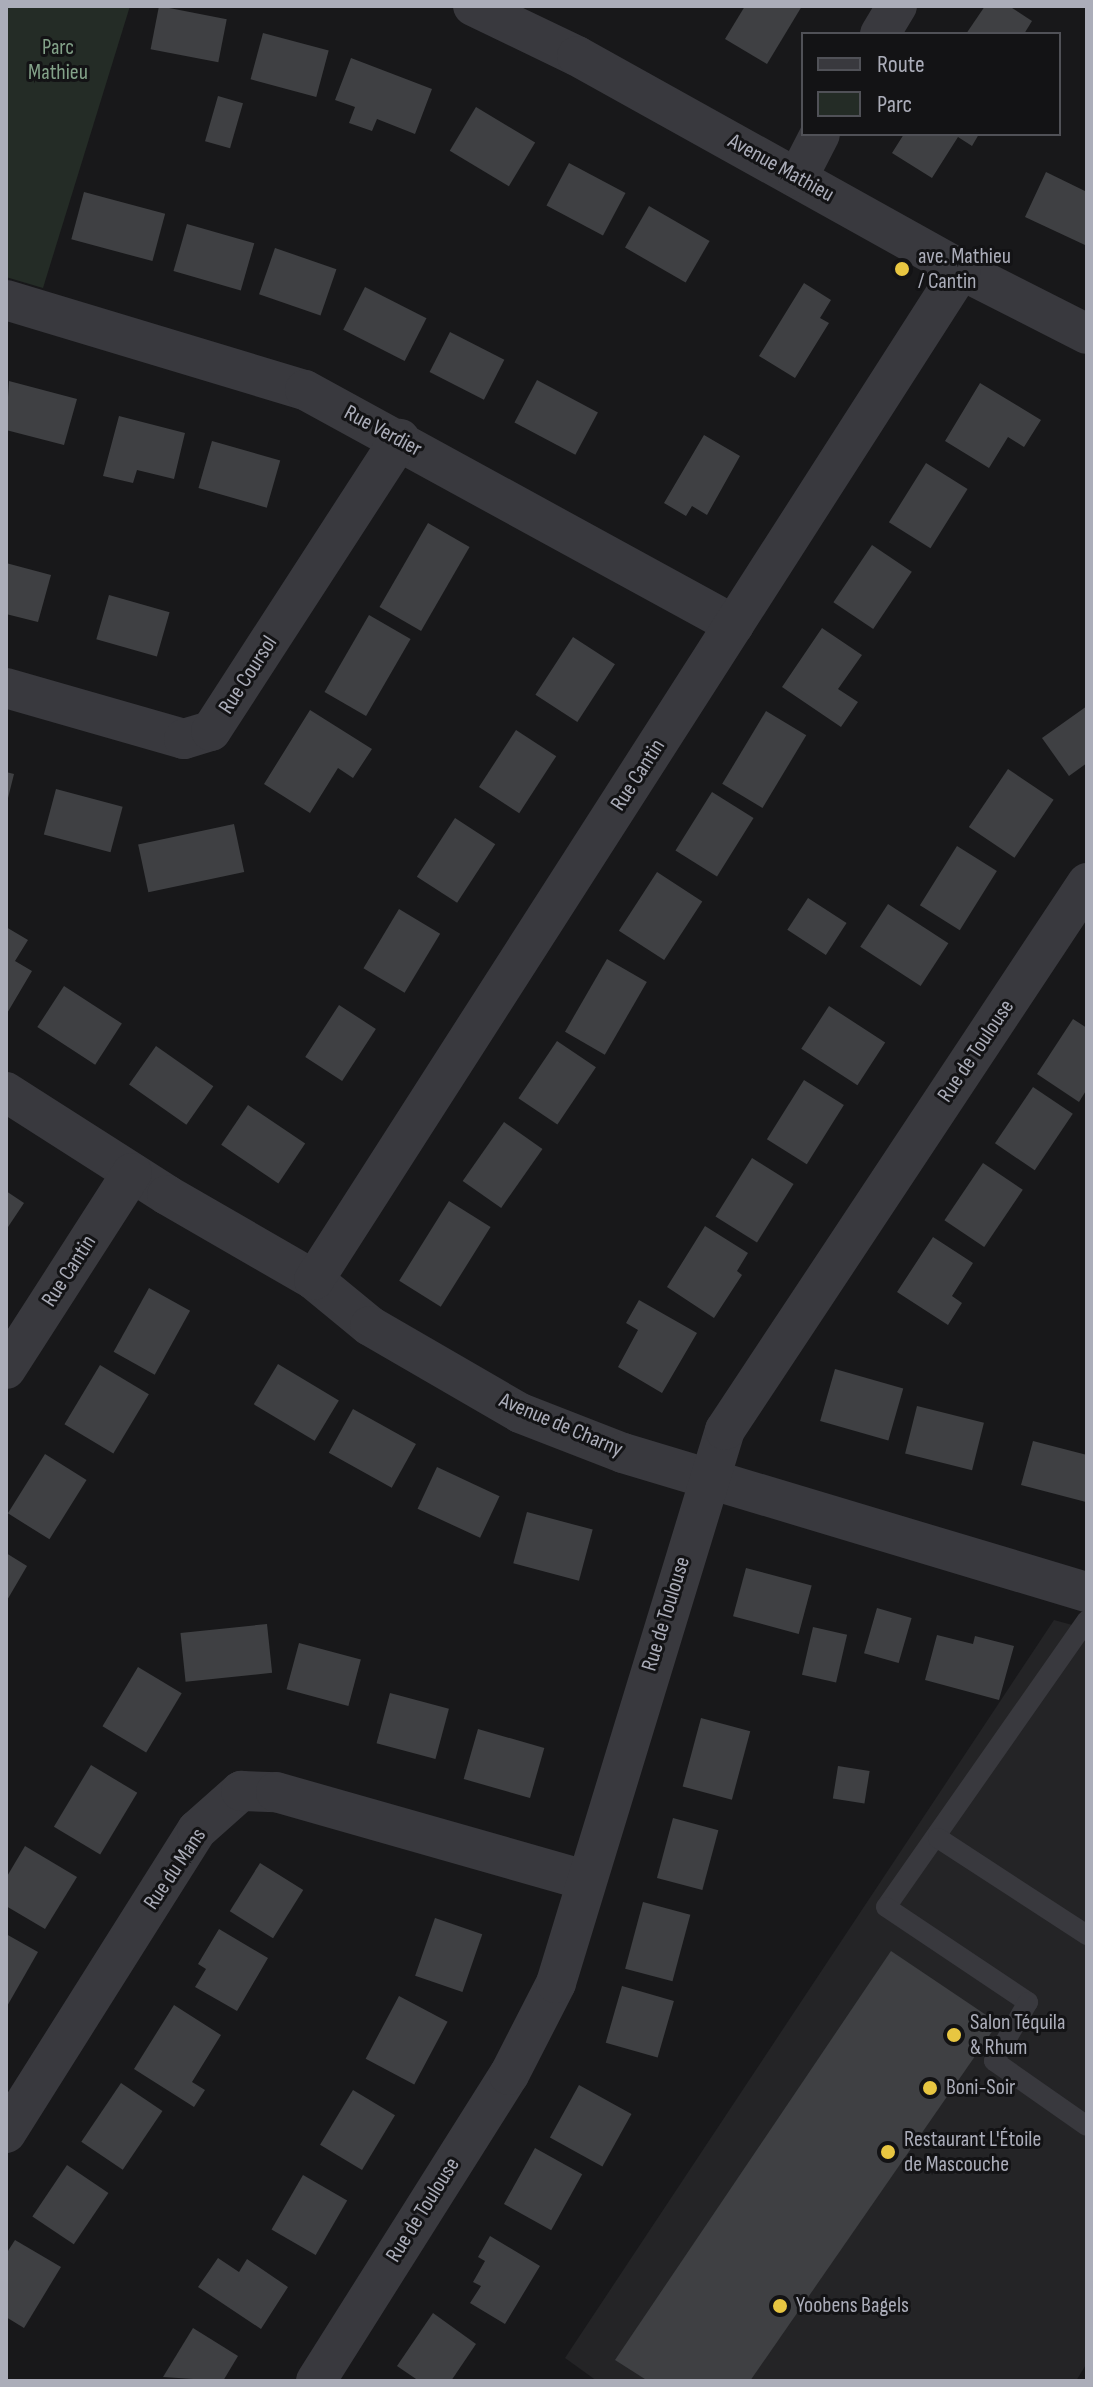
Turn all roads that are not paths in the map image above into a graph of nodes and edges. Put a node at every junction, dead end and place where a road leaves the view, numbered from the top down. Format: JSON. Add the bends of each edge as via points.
{"nodes":[{"id":1,"x":473,"y":6,"type":"edge"},
{"id":2,"x":897,"y":6,"type":"edge"},
{"id":3,"x":881,"y":32,"type":"edge"},
{"id":4,"x":819,"y":136,"type":"edge"},
{"id":5,"x":798,"y":177,"type":"junction"},
{"id":6,"x":961,"y":270,"type":"junction"},
{"id":7,"x":6,"y":300,"type":"edge"},
{"id":8,"x":1087,"y":334,"type":"edge"},
{"id":9,"x":400,"y":439,"type":"junction"},
{"id":10,"x":734,"y":625,"type":"junction"},
{"id":11,"x":6,"y":688,"type":"edge"},
{"id":12,"x":1087,"y":883,"type":"edge"},
{"id":13,"x":6,"y":1092,"type":"edge"},
{"id":14,"x":132,"y":1173,"type":"junction"},
{"id":15,"x":314,"y":1280,"type":"junction"},
{"id":16,"x":6,"y":1369,"type":"edge"},
{"id":17,"x":708,"y":1476,"type":"junction"},
{"id":18,"x":1087,"y":1592,"type":"edge"},
{"id":19,"x":1087,"y":1620,"type":"edge"},
{"id":20,"x":938,"y":1838,"type":"junction"},
{"id":21,"x":584,"y":1880,"type":"junction"},
{"id":22,"x":1087,"y":1935,"type":"edge"},
{"id":23,"x":1087,"y":2126,"type":"edge"},
{"id":24,"x":6,"y":2133,"type":"edge"},
{"id":25,"x":316,"y":2381,"type":"edge"}],
"edges":[{"from":1,"to":5,"type":"street","name":"Avenue Mathieu","via":[[577,56]]},
{"from":2,"to":3,"type":"street"},
{"from":4,"to":5,"type":"street"},
{"from":5,"to":6,"type":"street","name":"Avenue Mathieu"},
{"from":6,"to":8,"type":"street","name":"Avenue Mathieu"},
{"from":6,"to":10,"type":"street","name":"Rue Cantin"},
{"from":7,"to":9,"type":"street","name":"Rue Verdier","via":[[305,390]]},
{"from":9,"to":10,"type":"street","name":"Rue Verdier"},
{"from":9,"to":11,"type":"street","name":"Rue Coursol","via":[[211,731],[184,739]]},
{"from":10,"to":15,"type":"street","name":"Rue Cantin"},
{"from":12,"to":17,"type":"street","name":"Rue de Toulouse","via":[[725,1430]]},
{"from":13,"to":14,"type":"street","name":"Avenue de Charny"},
{"from":14,"to":15,"type":"street","name":"Avenue de Charny"},
{"from":14,"to":16,"type":"street","name":"Rue Cantin"},
{"from":15,"to":17,"type":"street","name":"Avenue de Charny","via":[[370,1326],[520,1413],[623,1453]]},
{"from":17,"to":18,"type":"street","name":"Avenue de Charny"},
{"from":17,"to":21,"type":"street","name":"Rue de Toulouse"},
{"from":19,"to":20,"type":"lane"},
{"from":20,"to":22,"type":"lane"},
{"from":20,"to":23,"type":"lane","via":[[886,1907],[1028,2002],[994,2061]]},
{"from":21,"to":24,"type":"street","name":"Rue du Mans","via":[[276,1792],[241,1791],[197,1830]]},
{"from":21,"to":25,"type":"street","name":"Rue de Toulouse","via":[[556,1983],[509,2075]]}]}
